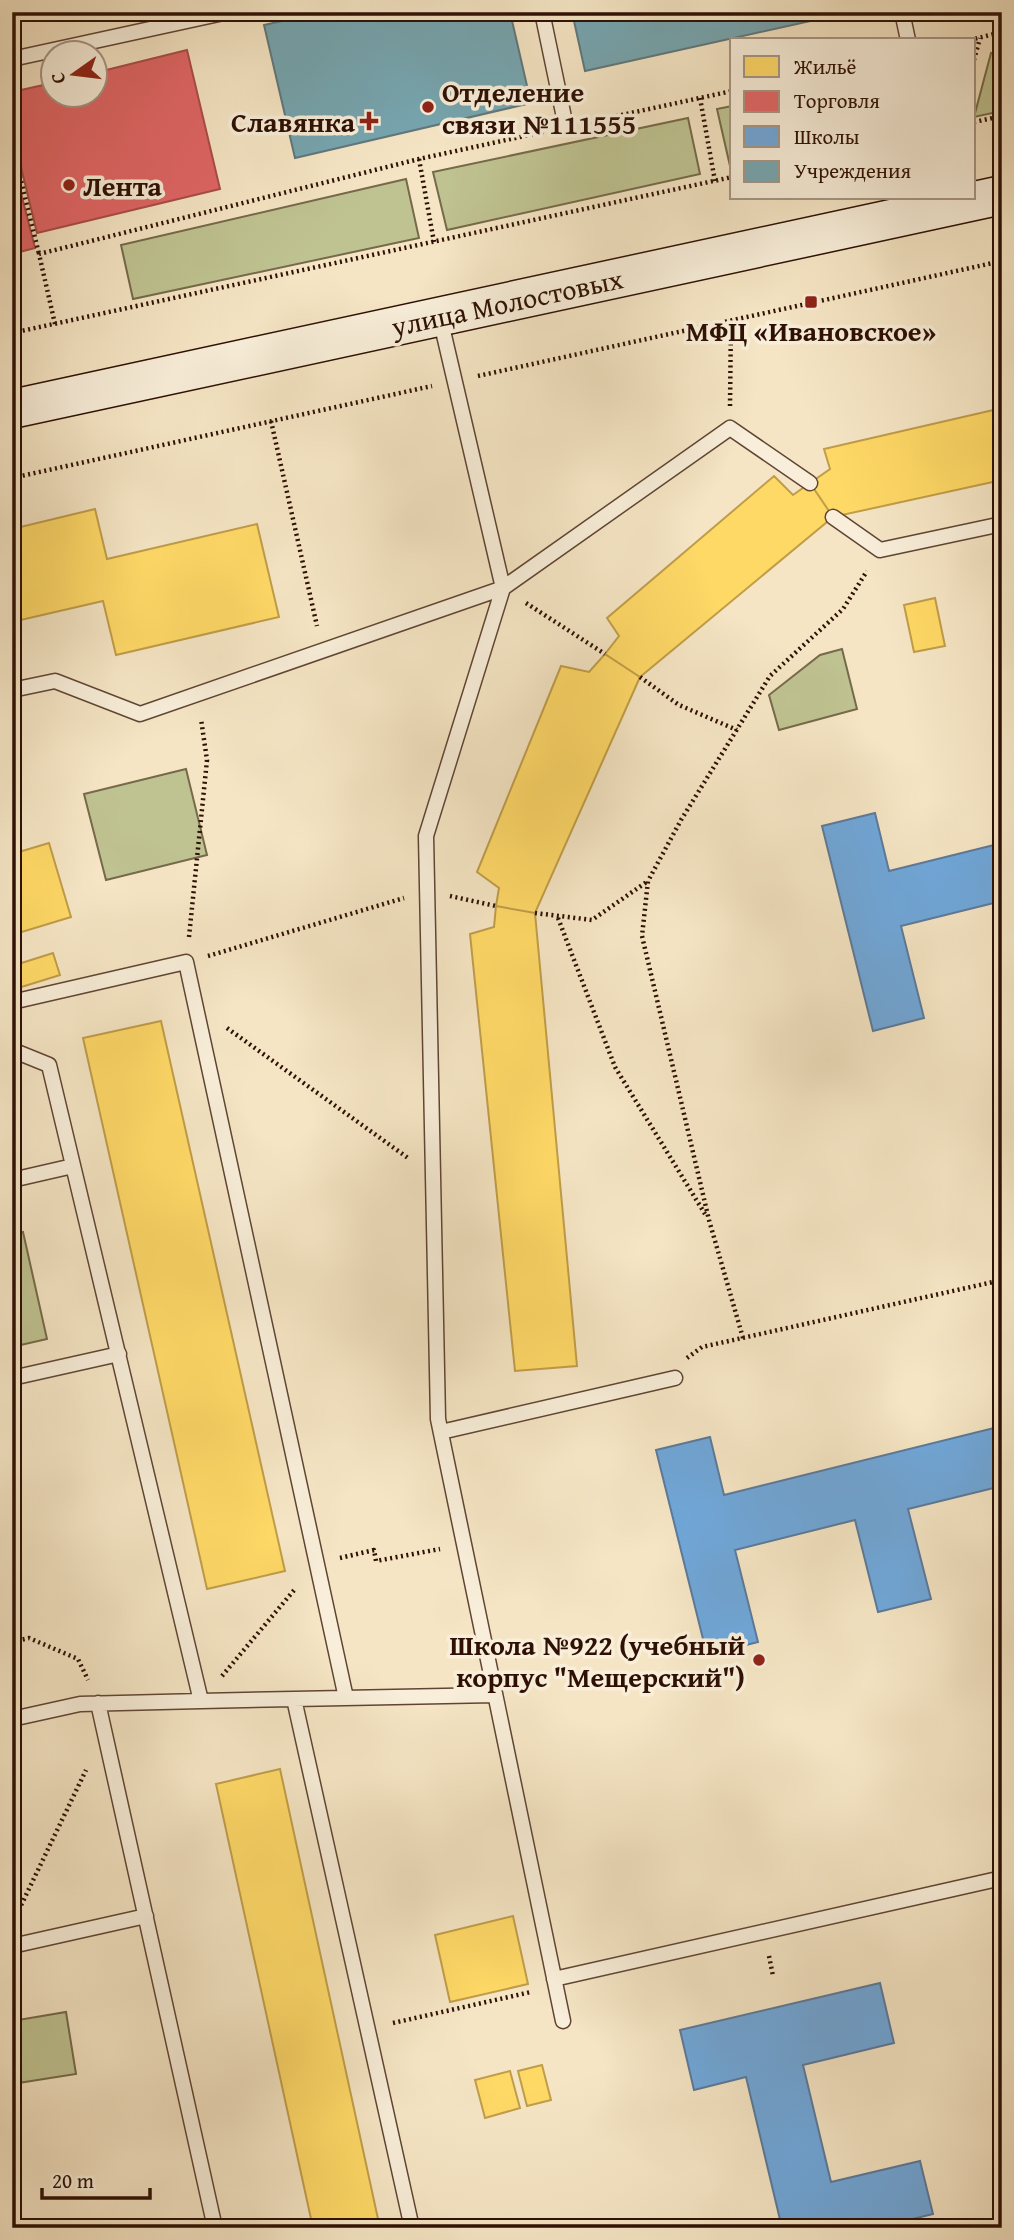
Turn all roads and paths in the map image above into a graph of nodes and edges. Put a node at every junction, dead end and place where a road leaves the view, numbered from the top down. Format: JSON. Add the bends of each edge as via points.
{"nodes":[{"id":1,"x":228,"y":12,"type":"edge"},
{"id":2,"x":542,"y":12,"type":"edge"},
{"id":3,"x":902,"y":12,"type":"edge"},
{"id":4,"x":1002,"y":34,"type":"edge"},
{"id":5,"x":908,"y":38,"type":"edge"},
{"id":6,"x":980,"y":38,"type":"junction"},
{"id":7,"x":976,"y":39,"type":"edge"},
{"id":8,"x":976,"y":53,"type":"edge"},
{"id":9,"x":12,"y":59,"type":"edge"},
{"id":10,"x":730,"y":91,"type":"edge"},
{"id":11,"x":699,"y":98,"type":"junction"},
{"id":12,"x":1002,"y":116,"type":"edge"},
{"id":13,"x":976,"y":122,"type":"edge"},
{"id":14,"x":566,"y":127,"type":"junction"},
{"id":15,"x":12,"y":145,"type":"edge"},
{"id":16,"x":419,"y":159,"type":"junction"},
{"id":17,"x":730,"y":177,"type":"edge"},
{"id":18,"x":715,"y":181,"type":"junction"},
{"id":19,"x":1002,"y":194,"type":"edge"},
{"id":20,"x":975,"y":200,"type":"edge"},
{"id":21,"x":976,"y":200,"type":"edge"},
{"id":22,"x":434,"y":242,"type":"junction"},
{"id":23,"x":39,"y":254,"type":"junction"},
{"id":24,"x":1002,"y":261,"type":"edge"},
{"id":25,"x":440,"y":317,"type":"junction"},
{"id":26,"x":731,"y":320,"type":"junction"},
{"id":27,"x":55,"y":324,"type":"junction"},
{"id":28,"x":12,"y":333,"type":"edge"},
{"id":29,"x":454,"y":381,"type":"junction"},
{"id":30,"x":12,"y":409,"type":"edge"},
{"id":31,"x":271,"y":421,"type":"junction"},
{"id":32,"x":730,"y":428,"type":"junction"},
{"id":33,"x":12,"y":478,"type":"edge"},
{"id":34,"x":810,"y":483,"type":"dead end"},
{"id":35,"x":833,"y":517,"type":"dead end"},
{"id":36,"x":1002,"y":524,"type":"edge"},
{"id":37,"x":880,"y":550,"type":"junction"},
{"id":38,"x":503,"y":588,"type":"junction"},
{"id":39,"x":323,"y":651,"type":"junction"},
{"id":40,"x":605,"y":654,"type":"dead end"},
{"id":41,"x":640,"y":677,"type":"dead end"},
{"id":42,"x":12,"y":690,"type":"edge"},
{"id":43,"x":197,"y":694,"type":"junction"},
{"id":44,"x":737,"y":730,"type":"junction"},
{"id":45,"x":648,"y":881,"type":"junction"},
{"id":46,"x":427,"y":892,"type":"junction"},
{"id":47,"x":496,"y":906,"type":"dead end"},
{"id":48,"x":536,"y":913,"type":"dead end"},
{"id":49,"x":558,"y":918,"type":"junction"},
{"id":50,"x":187,"y":962,"type":"junction"},
{"id":51,"x":12,"y":1002,"type":"edge"},
{"id":52,"x":195,"y":1005,"type":"junction"},
{"id":53,"x":12,"y":1050,"type":"edge"},
{"id":54,"x":73,"y":1166,"type":"junction"},
{"id":55,"x":433,"y":1177,"type":"junction"},
{"id":56,"x":12,"y":1180,"type":"edge"},
{"id":57,"x":709,"y":1220,"type":"junction"},
{"id":58,"x":1002,"y":1280,"type":"edge"},
{"id":59,"x":743,"y":1338,"type":"junction"},
{"id":60,"x":120,"y":1354,"type":"junction"},
{"id":61,"x":12,"y":1378,"type":"edge"},
{"id":62,"x":675,"y":1378,"type":"dead end"},
{"id":63,"x":653,"y":1383,"type":"junction"},
{"id":64,"x":441,"y":1432,"type":"junction"},
{"id":65,"x":12,"y":1642,"type":"edge"},
{"id":66,"x":495,"y":1695,"type":"junction"},
{"id":67,"x":346,"y":1698,"type":"junction"},
{"id":68,"x":294,"y":1699,"type":"junction"},
{"id":69,"x":201,"y":1701,"type":"junction"},
{"id":70,"x":98,"y":1703,"type":"junction"},
{"id":71,"x":12,"y":1719,"type":"edge"},
{"id":72,"x":104,"y":1731,"type":"junction"},
{"id":73,"x":1002,"y":1878,"type":"edge"},
{"id":74,"x":146,"y":1916,"type":"junction"},
{"id":75,"x":12,"y":1923,"type":"edge"},
{"id":76,"x":12,"y":1947,"type":"edge"},
{"id":77,"x":555,"y":1982,"type":"junction"},
{"id":78,"x":563,"y":2021,"type":"dead end"},
{"id":79,"x":367,"y":2029,"type":"junction"},
{"id":80,"x":215,"y":2228,"type":"edge"},
{"id":81,"x":412,"y":2228,"type":"edge"}],
"edges":[{"from":1,"to":9,"type":"lane"},
{"from":2,"to":14,"type":"lane"},
{"from":3,"to":5,"type":"lane"},
{"from":4,"to":6,"type":"path"},
{"from":6,"to":7,"type":"path"},
{"from":6,"to":8,"type":"path"},
{"from":10,"to":11,"type":"path"},
{"from":11,"to":14,"type":"path"},
{"from":11,"to":18,"type":"path"},
{"from":12,"to":13,"type":"path"},
{"from":14,"to":16,"type":"path"},
{"from":15,"to":23,"type":"path"},
{"from":16,"to":22,"type":"path"},
{"from":16,"to":23,"type":"path"},
{"from":17,"to":18,"type":"path"},
{"from":18,"to":22,"type":"path"},
{"from":19,"to":21,"type":"street","name":"улица Молостовых"},
{"from":20,"to":25,"type":"street","name":"улица Молостовых"},
{"from":22,"to":27,"type":"path"},
{"from":23,"to":27,"type":"path"},
{"from":24,"to":26,"type":"path"},
{"from":25,"to":29,"type":"lane"},
{"from":25,"to":30,"type":"street","name":"улица Молостовых"},
{"from":26,"to":29,"type":"path"},
{"from":26,"to":32,"type":"path"},
{"from":27,"to":28,"type":"path"},
{"from":29,"to":31,"type":"path"},
{"from":29,"to":38,"type":"lane"},
{"from":31,"to":33,"type":"path"},
{"from":31,"to":39,"type":"path"},
{"from":32,"to":34,"type":"lane"},
{"from":32,"to":38,"type":"lane"},
{"from":35,"to":37,"type":"lane"},
{"from":36,"to":37,"type":"lane"},
{"from":37,"to":44,"type":"path","via":[[843,610],[770,676]]},
{"from":38,"to":39,"type":"lane"},
{"from":38,"to":40,"type":"path"},
{"from":38,"to":46,"type":"lane","via":[[426,836]]},
{"from":39,"to":43,"type":"lane"},
{"from":41,"to":44,"type":"path","via":[[679,705]]},
{"from":42,"to":43,"type":"lane","via":[[55,681],[140,714]]},
{"from":43,"to":50,"type":"path","via":[[207,760]]},
{"from":44,"to":45,"type":"path"},
{"from":45,"to":49,"type":"path","via":[[592,920]]},
{"from":45,"to":57,"type":"path","via":[[642,936]]},
{"from":46,"to":47,"type":"path"},
{"from":46,"to":50,"type":"path"},
{"from":46,"to":55,"type":"lane"},
{"from":48,"to":49,"type":"path"},
{"from":49,"to":57,"type":"path","via":[[615,1067]]},
{"from":50,"to":51,"type":"lane"},
{"from":50,"to":52,"type":"lane"},
{"from":52,"to":55,"type":"path"},
{"from":52,"to":67,"type":"lane"},
{"from":53,"to":54,"type":"lane","via":[[49,1065]]},
{"from":54,"to":56,"type":"lane"},
{"from":54,"to":60,"type":"lane"},
{"from":55,"to":64,"type":"lane"},
{"from":57,"to":59,"type":"path"},
{"from":58,"to":59,"type":"path"},
{"from":59,"to":63,"type":"path","via":[[702,1347]]},
{"from":60,"to":61,"type":"lane"},
{"from":60,"to":69,"type":"lane"},
{"from":62,"to":63,"type":"lane"},
{"from":63,"to":64,"type":"lane"},
{"from":64,"to":66,"type":"lane"},
{"from":65,"to":70,"type":"path","via":[[30,1639],[78,1659]]},
{"from":66,"to":67,"type":"lane"},
{"from":66,"to":77,"type":"lane"},
{"from":67,"to":68,"type":"lane"},
{"from":68,"to":69,"type":"lane"},
{"from":68,"to":79,"type":"lane"},
{"from":69,"to":70,"type":"lane"},
{"from":70,"to":71,"type":"lane"},
{"from":70,"to":72,"type":"lane"},
{"from":72,"to":74,"type":"lane"},
{"from":72,"to":75,"type":"path"},
{"from":73,"to":77,"type":"lane"},
{"from":74,"to":76,"type":"lane"},
{"from":74,"to":80,"type":"lane"},
{"from":77,"to":78,"type":"lane"},
{"from":77,"to":79,"type":"path"},
{"from":79,"to":81,"type":"lane"}]}
